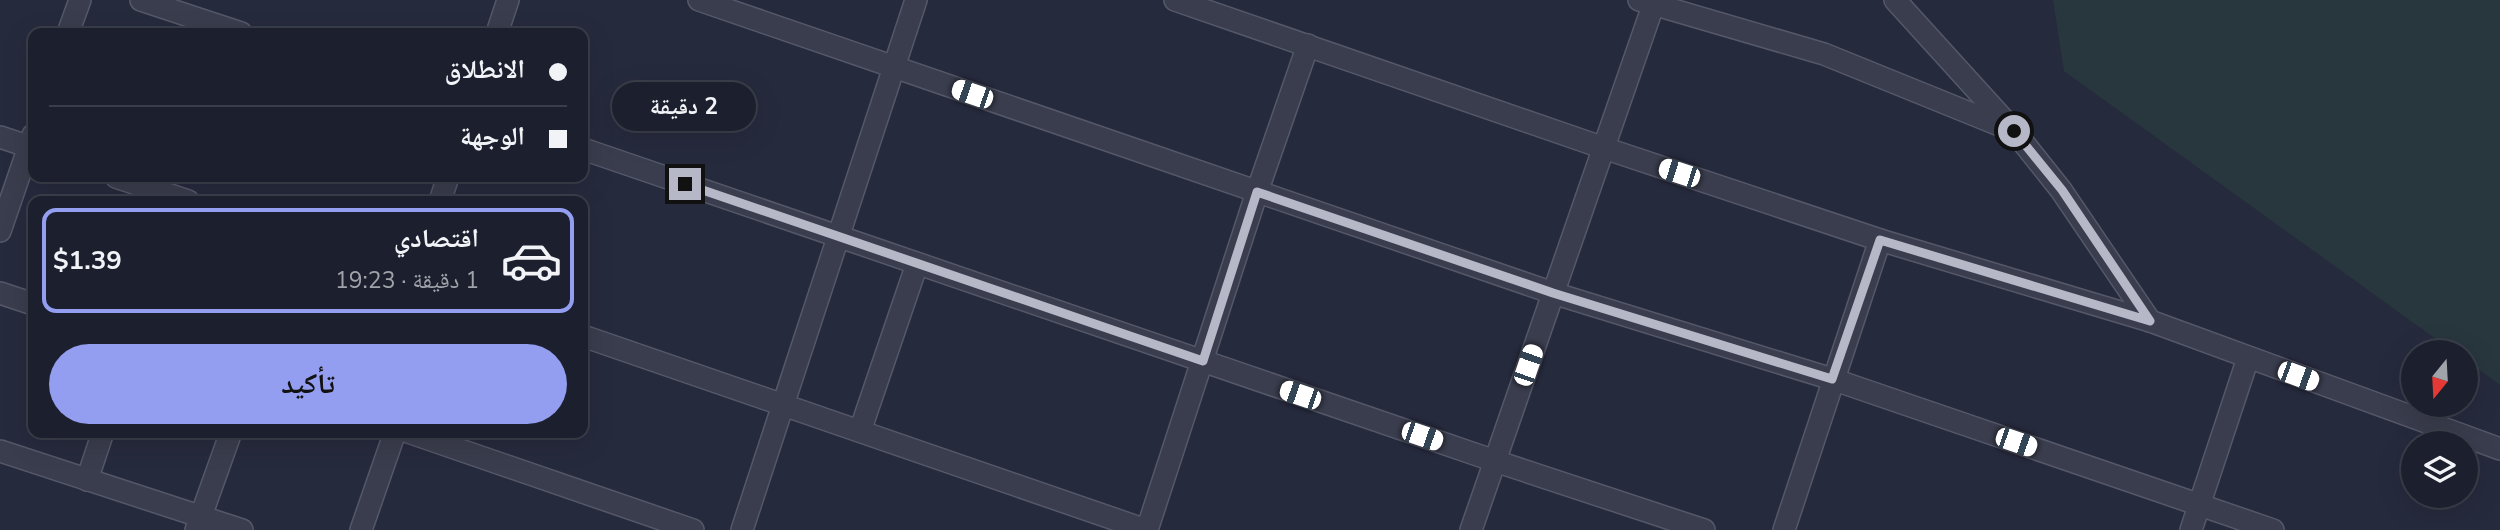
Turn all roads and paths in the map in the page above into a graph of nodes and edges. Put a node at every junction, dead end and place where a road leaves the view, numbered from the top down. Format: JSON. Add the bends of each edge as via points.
{"nodes":[{"id":1,"x":80,"y":0,"type":"edge"},
{"id":2,"x":141,"y":0,"type":"edge"},
{"id":3,"x":508,"y":0,"type":"edge"},
{"id":4,"x":699,"y":0,"type":"edge"},
{"id":5,"x":916,"y":0,"type":"edge"},
{"id":6,"x":1177,"y":0,"type":"edge"},
{"id":7,"x":1895,"y":0,"type":"edge"},
{"id":8,"x":1649,"y":2,"type":"edge"},
{"id":9,"x":70,"y":28,"type":"edge"},
{"id":10,"x":226,"y":28,"type":"edge"},
{"id":11,"x":499,"y":28,"type":"edge"},
{"id":12,"x":1308,"y":45,"type":"junction"},
{"id":13,"x":894,"y":67,"type":"junction"},
{"id":14,"x":2014,"y":131,"type":"junction"},
{"id":15,"x":0,"y":137,"type":"edge"},
{"id":16,"x":28,"y":143,"type":"edge"},
{"id":17,"x":1604,"y":148,"type":"junction"},
{"id":18,"x":588,"y":151,"type":"edge"},
{"id":19,"x":28,"y":155,"type":"edge"},
{"id":20,"x":131,"y":182,"type":"edge"},
{"id":21,"x":1257,"y":192,"type":"junction"},
{"id":22,"x":173,"y":196,"type":"edge"},
{"id":23,"x":0,"y":231,"type":"edge"},
{"id":24,"x":838,"y":237,"type":"junction"},
{"id":25,"x":1880,"y":240,"type":"junction"},
{"id":26,"x":917,"y":264,"type":"junction"},
{"id":27,"x":0,"y":293,"type":"edge"},
{"id":28,"x":1553,"y":293,"type":"junction"},
{"id":29,"x":28,"y":302,"type":"edge"},
{"id":30,"x":2150,"y":321,"type":"junction"},
{"id":31,"x":588,"y":338,"type":"edge"},
{"id":32,"x":2248,"y":358,"type":"junction"},
{"id":33,"x":1203,"y":361,"type":"junction"},
{"id":34,"x":1832,"y":379,"type":"junction"},
{"id":35,"x":783,"y":405,"type":"junction"},
{"id":36,"x":860,"y":431,"type":"junction"},
{"id":37,"x":101,"y":438,"type":"edge"},
{"id":38,"x":229,"y":438,"type":"edge"},
{"id":39,"x":393,"y":438,"type":"edge"},
{"id":40,"x":425,"y":438,"type":"edge"},
{"id":41,"x":2500,"y":449,"type":"edge"},
{"id":42,"x":0,"y":451,"type":"edge"},
{"id":43,"x":1495,"y":461,"type":"junction"},
{"id":44,"x":87,"y":480,"type":"junction"},
{"id":45,"x":2199,"y":505,"type":"junction"},
{"id":46,"x":199,"y":523,"type":"edge"},
{"id":47,"x":242,"y":530,"type":"edge"},
{"id":48,"x":361,"y":530,"type":"edge"},
{"id":49,"x":693,"y":530,"type":"edge"},
{"id":50,"x":741,"y":530,"type":"edge"},
{"id":51,"x":1147,"y":530,"type":"edge"},
{"id":52,"x":1471,"y":530,"type":"edge"},
{"id":53,"x":1704,"y":530,"type":"edge"},
{"id":54,"x":1784,"y":530,"type":"edge"},
{"id":55,"x":2191,"y":530,"type":"edge"},
{"id":56,"x":2273,"y":530,"type":"edge"}],
"edges":[{"from":1,"to":9,"type":"street"},
{"from":2,"to":10,"type":"street"},
{"from":3,"to":11,"type":"street"},
{"from":4,"to":13,"type":"street"},
{"from":5,"to":13,"type":"street"},
{"from":6,"to":12,"type":"street"},
{"from":7,"to":14,"type":"street"},
{"from":8,"to":14,"type":"street","via":[[1824,54]]},
{"from":8,"to":17,"type":"street"},
{"from":12,"to":17,"type":"street"},
{"from":12,"to":21,"type":"street"},
{"from":13,"to":21,"type":"street"},
{"from":13,"to":24,"type":"street"},
{"from":14,"to":30,"type":"street","via":[[2062,190]]},
{"from":15,"to":16,"type":"street"},
{"from":17,"to":25,"type":"street"},
{"from":17,"to":28,"type":"street"},
{"from":18,"to":24,"type":"street"},
{"from":19,"to":23,"type":"street"},
{"from":20,"to":22,"type":"street"},
{"from":21,"to":28,"type":"street"},
{"from":21,"to":33,"type":"street"},
{"from":24,"to":26,"type":"street"},
{"from":24,"to":35,"type":"street"},
{"from":25,"to":30,"type":"street"},
{"from":25,"to":34,"type":"street"},
{"from":26,"to":33,"type":"street"},
{"from":26,"to":36,"type":"street"},
{"from":27,"to":29,"type":"street"},
{"from":28,"to":34,"type":"street"},
{"from":28,"to":43,"type":"street"},
{"from":30,"to":32,"type":"street"},
{"from":31,"to":35,"type":"street"},
{"from":32,"to":41,"type":"street"},
{"from":32,"to":45,"type":"street"},
{"from":33,"to":43,"type":"street"},
{"from":33,"to":51,"type":"street"},
{"from":34,"to":45,"type":"street"},
{"from":34,"to":54,"type":"street"},
{"from":35,"to":36,"type":"street"},
{"from":35,"to":50,"type":"street"},
{"from":36,"to":51,"type":"street"},
{"from":37,"to":44,"type":"street"},
{"from":38,"to":46,"type":"street"},
{"from":39,"to":48,"type":"street"},
{"from":40,"to":49,"type":"street"},
{"from":42,"to":44,"type":"street"},
{"from":43,"to":52,"type":"street"},
{"from":43,"to":53,"type":"street"},
{"from":44,"to":46,"type":"street"},
{"from":45,"to":55,"type":"street"},
{"from":45,"to":56,"type":"street"},
{"from":46,"to":47,"type":"street"}]}
